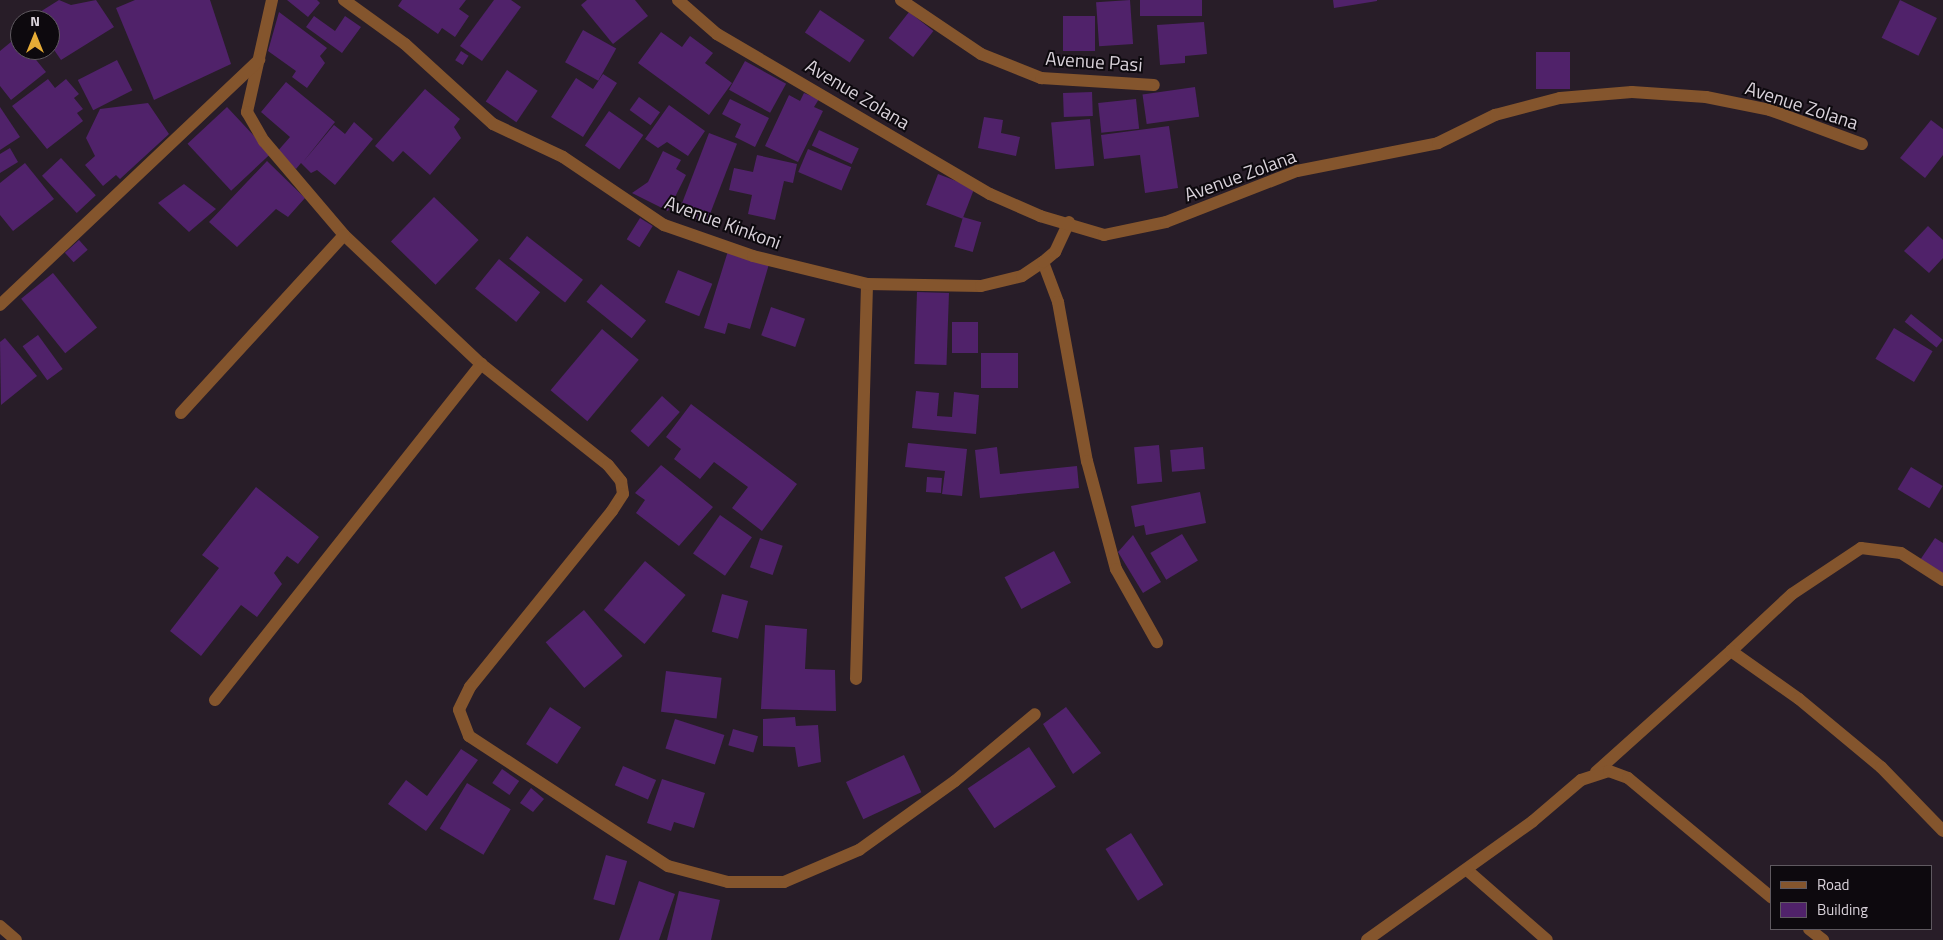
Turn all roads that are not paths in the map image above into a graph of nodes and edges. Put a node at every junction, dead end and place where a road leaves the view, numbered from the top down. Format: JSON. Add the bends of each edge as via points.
{"nodes":[{"id":1,"x":272,"y":0,"type":"edge"},
{"id":2,"x":344,"y":0,"type":"edge"},
{"id":3,"x":678,"y":0,"type":"edge"},
{"id":4,"x":901,"y":0,"type":"edge"},
{"id":5,"x":259,"y":60,"type":"junction"},
{"id":6,"x":1154,"y":85,"type":"dead end"},
{"id":7,"x":1862,"y":144,"type":"dead end"},
{"id":8,"x":1069,"y":222,"type":"junction"},
{"id":9,"x":344,"y":235,"type":"junction"},
{"id":10,"x":1043,"y":262,"type":"junction"},
{"id":11,"x":867,"y":284,"type":"junction"},
{"id":12,"x":0,"y":305,"type":"edge"},
{"id":13,"x":481,"y":364,"type":"junction"},
{"id":14,"x":181,"y":413,"type":"dead end"},
{"id":15,"x":1943,"y":580,"type":"edge"},
{"id":16,"x":1157,"y":642,"type":"dead end"},
{"id":17,"x":1731,"y":651,"type":"junction"},
{"id":18,"x":856,"y":679,"type":"dead end"},
{"id":19,"x":215,"y":700,"type":"dead end"},
{"id":20,"x":1035,"y":714,"type":"dead end"},
{"id":21,"x":1596,"y":772,"type":"junction"},
{"id":22,"x":1943,"y":831,"type":"edge"},
{"id":23,"x":1467,"y":870,"type":"junction"},
{"id":24,"x":1770,"y":896,"type":"edge"},
{"id":25,"x":0,"y":926,"type":"edge"},
{"id":26,"x":1811,"y":930,"type":"edge"},
{"id":27,"x":16,"y":940,"type":"edge"},
{"id":28,"x":1367,"y":940,"type":"edge"},
{"id":29,"x":1548,"y":940,"type":"edge"},
{"id":30,"x":1823,"y":940,"type":"edge"}],
"edges":[{"from":1,"to":5,"type":"street"},
{"from":2,"to":11,"type":"street","name":"Avenue Kinkoni","via":[[405,44],[493,124],[563,157],[664,224],[753,256]]},
{"from":3,"to":8,"type":"street","name":"Avenue Zolana","via":[[717,34],[990,194],[1040,216]]},
{"from":4,"to":6,"type":"street","name":"Avenue Pasi","via":[[981,54],[1041,78]]},
{"from":5,"to":9,"type":"street","via":[[247,112],[264,141]]},
{"from":5,"to":12,"type":"street"},
{"from":7,"to":8,"type":"street","name":"Avenue Zolana","via":[[1770,110],[1706,97],[1632,92],[1560,98],[1495,115],[1438,143],[1297,171],[1166,222],[1104,235]]},
{"from":8,"to":10,"type":"street","name":"Avenue Kinkoni","via":[[1055,252]]},
{"from":9,"to":13,"type":"street"},
{"from":9,"to":14,"type":"street"},
{"from":10,"to":11,"type":"street","name":"Avenue Kinkoni","via":[[1022,276],[981,286]]},
{"from":10,"to":16,"type":"street","via":[[1058,302],[1087,460],[1116,569]]},
{"from":11,"to":18,"type":"street"},
{"from":13,"to":19,"type":"street"},
{"from":13,"to":20,"type":"street","via":[[608,465],[621,481],[623,494],[612,510],[470,687],[460,710],[469,736],[581,814],[668,866],[728,882],[784,882],[859,850],[955,781]]},
{"from":15,"to":17,"type":"street","via":[[1901,553],[1861,548],[1792,594]]},
{"from":17,"to":21,"type":"street"},
{"from":17,"to":22,"type":"street","via":[[1799,699],[1880,767]]},
{"from":21,"to":23,"type":"street"},
{"from":21,"to":24,"type":"street","via":[[1609,771],[1628,778]]},
{"from":23,"to":28,"type":"street"},
{"from":23,"to":29,"type":"street"},
{"from":25,"to":27,"type":"street"},
{"from":26,"to":30,"type":"street"}]}
